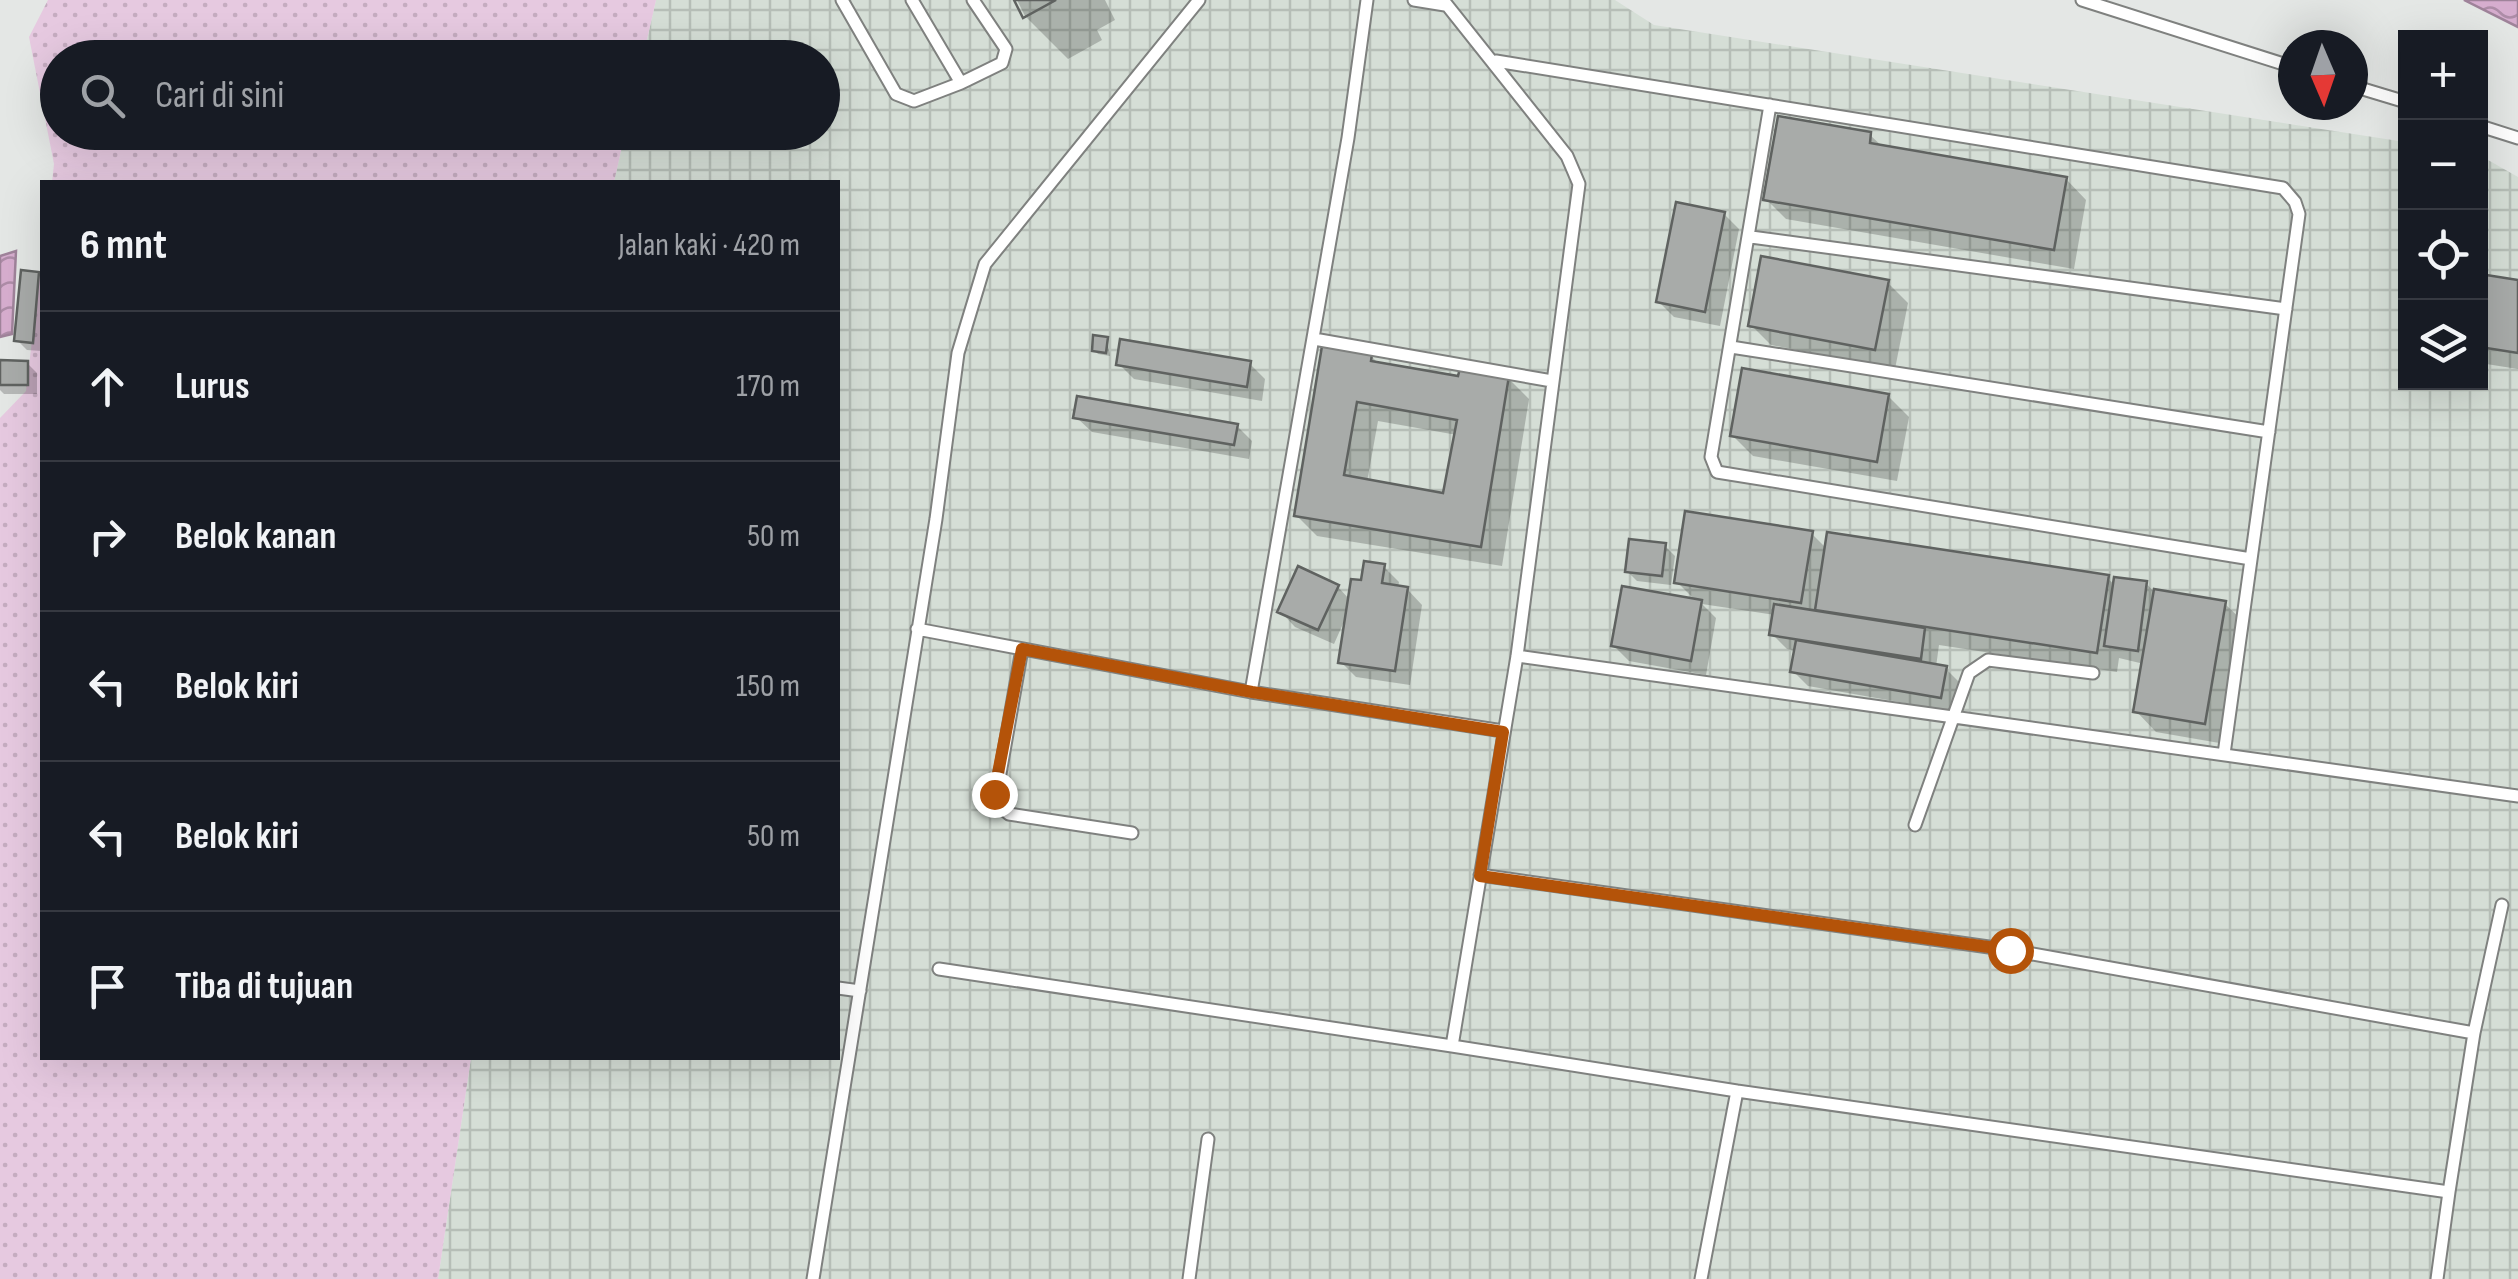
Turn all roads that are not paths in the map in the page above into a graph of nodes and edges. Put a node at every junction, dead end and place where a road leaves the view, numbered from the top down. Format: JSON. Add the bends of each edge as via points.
{"nodes":[{"id":1,"x":842,"y":0,"type":"edge"},
{"id":2,"x":912,"y":0,"type":"edge"},
{"id":3,"x":973,"y":0,"type":"edge"},
{"id":4,"x":1200,"y":0,"type":"edge"},
{"id":5,"x":1367,"y":0,"type":"edge"},
{"id":6,"x":1414,"y":0,"type":"edge"},
{"id":7,"x":2082,"y":0,"type":"edge"},
{"id":8,"x":1444,"y":3,"type":"edge"},
{"id":9,"x":1496,"y":61,"type":"junction"},
{"id":10,"x":2278,"y":62,"type":"edge"},
{"id":11,"x":962,"y":83,"type":"junction"},
{"id":12,"x":2368,"y":91,"type":"edge"},
{"id":13,"x":2398,"y":100,"type":"edge"},
{"id":14,"x":1770,"y":106,"type":"junction"},
{"id":15,"x":2488,"y":129,"type":"edge"},
{"id":16,"x":2518,"y":138,"type":"edge"},
{"id":17,"x":1751,"y":237,"type":"junction"},
{"id":18,"x":2286,"y":309,"type":"junction"},
{"id":19,"x":1314,"y":339,"type":"junction"},
{"id":20,"x":1731,"y":348,"type":"junction"},
{"id":21,"x":1552,"y":381,"type":"junction"},
{"id":22,"x":2269,"y":432,"type":"junction"},
{"id":23,"x":2251,"y":559,"type":"junction"},
{"id":24,"x":917,"y":629,"type":"junction"},
{"id":25,"x":1022,"y":649,"type":"junction"},
{"id":26,"x":1517,"y":656,"type":"junction"},
{"id":27,"x":2093,"y":674,"type":"dead end"},
{"id":28,"x":1252,"y":692,"type":"junction"},
{"id":29,"x":1956,"y":720,"type":"junction"},
{"id":30,"x":1503,"y":732,"type":"junction"},
{"id":31,"x":2224,"y":754,"type":"junction"},
{"id":32,"x":2518,"y":796,"type":"edge"},
{"id":33,"x":1915,"y":825,"type":"dead end"},
{"id":34,"x":1132,"y":833,"type":"dead end"},
{"id":35,"x":1480,"y":876,"type":"junction"},
{"id":36,"x":2502,"y":906,"type":"dead end"},
{"id":37,"x":939,"y":968,"type":"dead end"},
{"id":38,"x":840,"y":988,"type":"edge"},
{"id":39,"x":860,"y":991,"type":"junction"},
{"id":40,"x":2474,"y":1032,"type":"junction"},
{"id":41,"x":1452,"y":1046,"type":"junction"},
{"id":42,"x":1736,"y":1091,"type":"junction"},
{"id":43,"x":1208,"y":1139,"type":"dead end"},
{"id":44,"x":2449,"y":1192,"type":"junction"},
{"id":45,"x":811,"y":1276,"type":"edge"},
{"id":46,"x":1190,"y":1279,"type":"edge"},
{"id":47,"x":1701,"y":1279,"type":"edge"},
{"id":48,"x":2437,"y":1279,"type":"edge"}],
"edges":[{"from":1,"to":11,"type":"lane","via":[[896,94],[925,100]]},
{"from":2,"to":11,"type":"lane"},
{"from":3,"to":11,"type":"lane","via":[[1005,56]]},
{"from":4,"to":24,"type":"lane","via":[[986,264],[958,352]]},
{"from":5,"to":19,"type":"lane"},
{"from":6,"to":8,"type":"lane"},
{"from":7,"to":10,"type":"lane"},
{"from":8,"to":9,"type":"lane"},
{"from":9,"to":14,"type":"lane"},
{"from":9,"to":21,"type":"lane","via":[[1579,184]]},
{"from":12,"to":13,"type":"lane"},
{"from":14,"to":17,"type":"lane"},
{"from":14,"to":18,"type":"lane","via":[[2282,188],[2299,214]]},
{"from":15,"to":16,"type":"lane"},
{"from":17,"to":18,"type":"lane"},
{"from":17,"to":20,"type":"lane"},
{"from":18,"to":22,"type":"lane"},
{"from":19,"to":21,"type":"lane"},
{"from":19,"to":28,"type":"lane"},
{"from":20,"to":22,"type":"lane"},
{"from":20,"to":23,"type":"lane","via":[[1711,457],[1723,476]]},
{"from":21,"to":26,"type":"lane"},
{"from":22,"to":23,"type":"lane"},
{"from":23,"to":31,"type":"lane"},
{"from":24,"to":25,"type":"lane"},
{"from":24,"to":39,"type":"lane"},
{"from":25,"to":28,"type":"lane"},
{"from":25,"to":34,"type":"lane","via":[[995,802],[1009,814]]},
{"from":26,"to":29,"type":"lane"},
{"from":26,"to":30,"type":"lane"},
{"from":27,"to":29,"type":"lane","via":[[1988,660],[1969,673]]},
{"from":28,"to":30,"type":"lane"},
{"from":29,"to":31,"type":"lane"},
{"from":29,"to":33,"type":"lane"},
{"from":30,"to":35,"type":"lane"},
{"from":31,"to":32,"type":"lane"},
{"from":35,"to":40,"type":"lane","via":[[2010,950]]},
{"from":35,"to":41,"type":"lane"},
{"from":36,"to":40,"type":"lane"},
{"from":37,"to":41,"type":"lane"},
{"from":38,"to":39,"type":"lane"},
{"from":39,"to":45,"type":"lane"},
{"from":40,"to":44,"type":"lane"},
{"from":41,"to":42,"type":"lane"},
{"from":42,"to":44,"type":"lane"},
{"from":42,"to":47,"type":"lane"},
{"from":43,"to":46,"type":"lane"},
{"from":44,"to":48,"type":"lane"}]}
